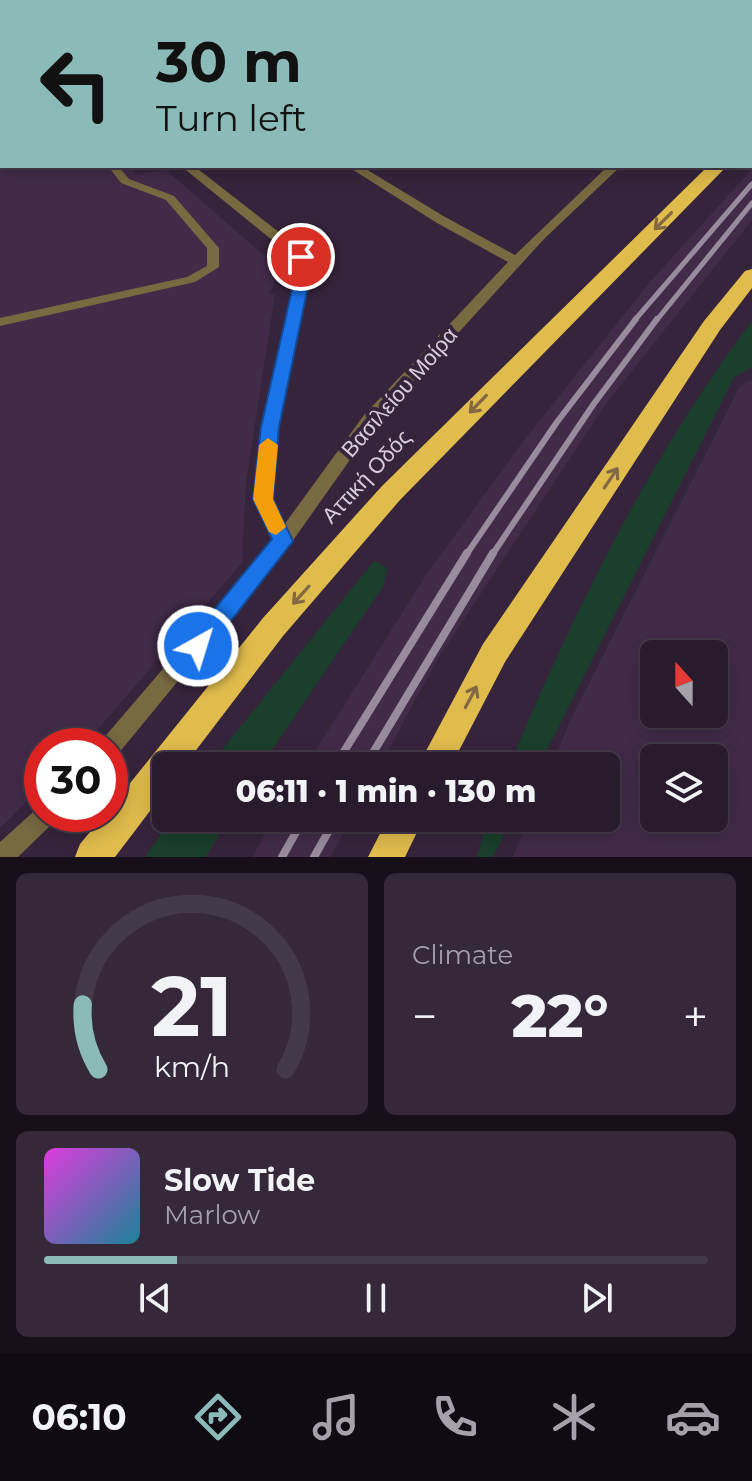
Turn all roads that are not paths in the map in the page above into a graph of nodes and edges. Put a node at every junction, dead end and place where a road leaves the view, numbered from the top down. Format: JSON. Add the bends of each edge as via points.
{"nodes":[{"id":1,"x":115,"y":168,"type":"edge"},
{"id":2,"x":190,"y":168,"type":"edge"},
{"id":3,"x":356,"y":168,"type":"edge"},
{"id":4,"x":613,"y":168,"type":"edge"},
{"id":5,"x":716,"y":168,"type":"edge"},
{"id":6,"x":518,"y":262,"type":"junction"},
{"id":7,"x":752,"y":275,"type":"edge"},
{"id":8,"x":0,"y":322,"type":"edge"},
{"id":9,"x":283,"y":541,"type":"junction"},
{"id":10,"x":126,"y":728,"type":"edge"},
{"id":11,"x":441,"y":752,"type":"edge"},
{"id":12,"x":27,"y":832,"type":"edge"},
{"id":13,"x":399,"y":832,"type":"edge"},
{"id":14,"x":1,"y":857,"type":"edge"},
{"id":15,"x":93,"y":857,"type":"edge"},
{"id":16,"x":386,"y":857,"type":"edge"}],
"edges":[{"from":1,"to":8,"type":"lane","via":[[125,181],[170,198],[213,248],[213,267],[191,280]]},
{"from":2,"to":9,"type":"street","via":[[293,250],[304,265],[270,427],[263,499]]},
{"from":3,"to":6,"type":"street"},
{"from":4,"to":6,"type":"street","name":"Βασιλείου Μοίρα"},
{"from":5,"to":15,"type":"highway","name":"Αττική Οδός","one_way":true,"via":[[391,493],[273,627]]},
{"from":6,"to":9,"type":"street","name":"Βασιλείου Μοίρα","via":[[370,419]]},
{"from":11,"to":7,"type":"highway","one_way":true,"via":[[494,653],[712,326]]},
{"from":9,"to":10,"type":"street","name":"Βασιλείου Μοίρα"},
{"from":12,"to":14,"type":"street"},
{"from":13,"to":16,"type":"highway"}]}
